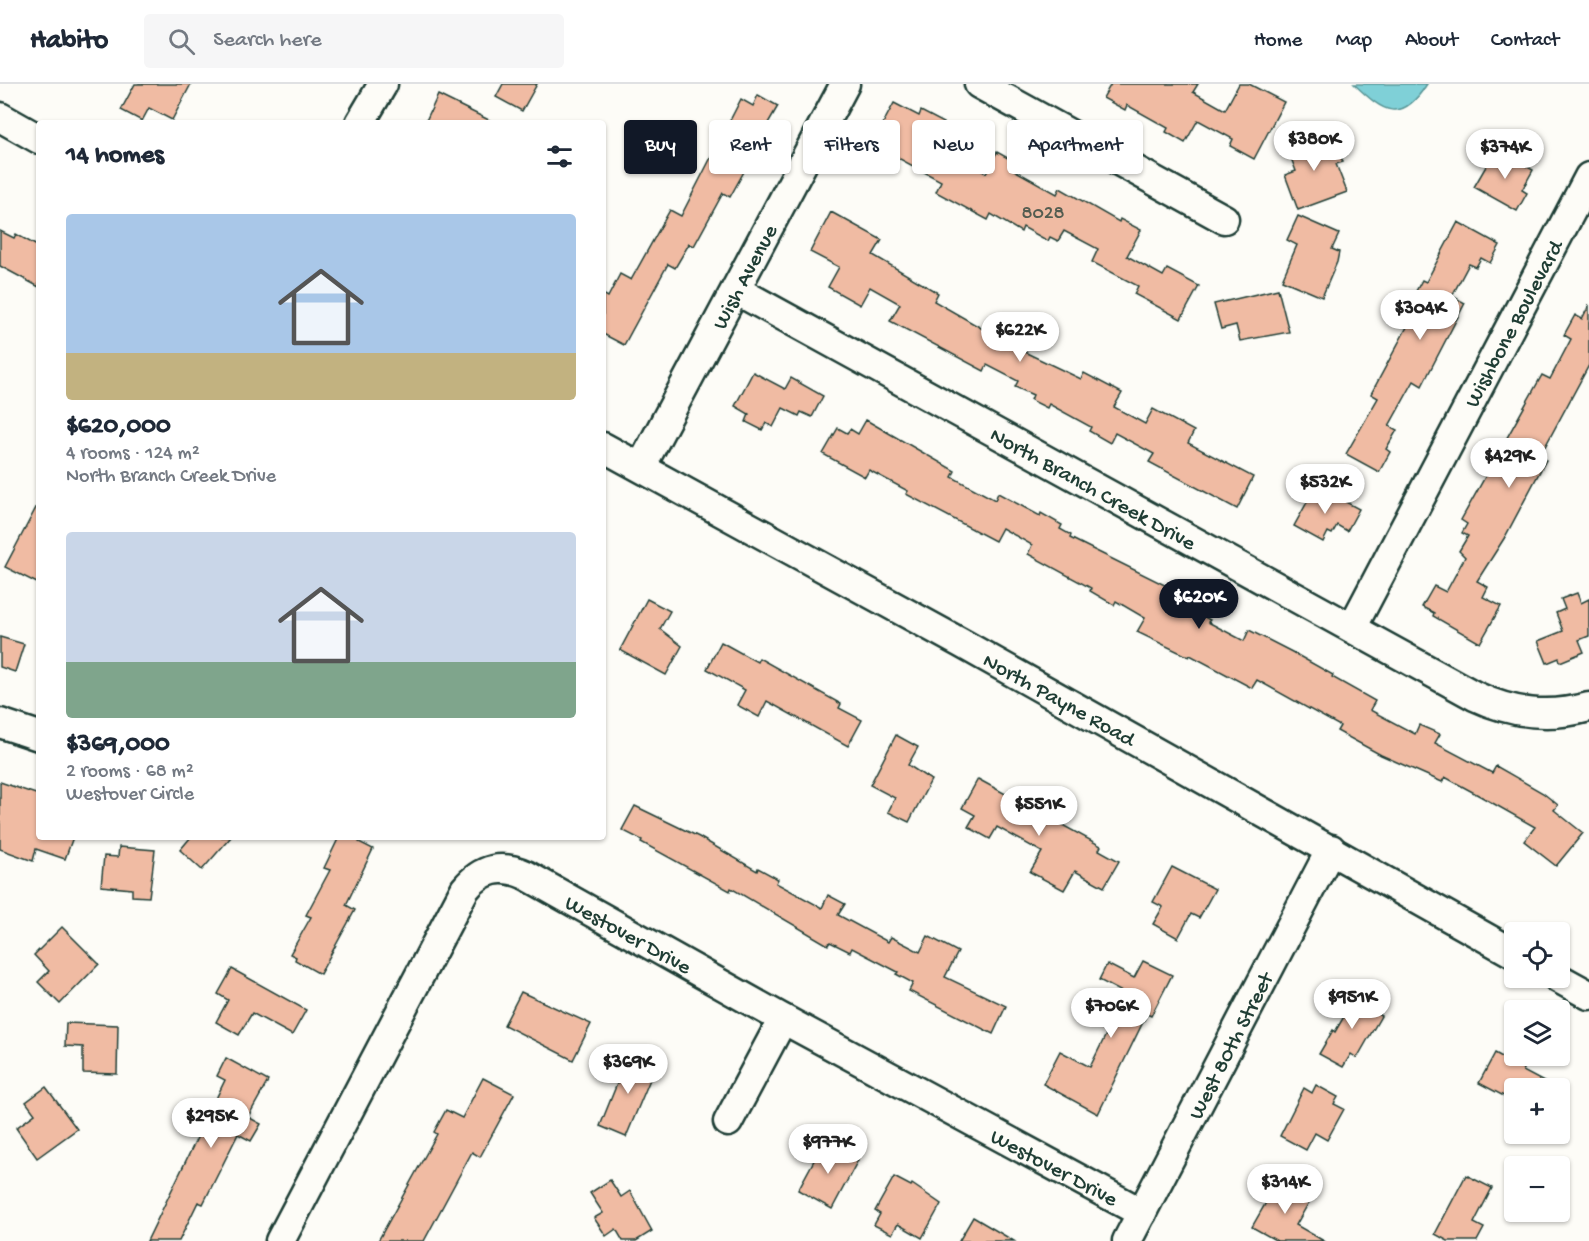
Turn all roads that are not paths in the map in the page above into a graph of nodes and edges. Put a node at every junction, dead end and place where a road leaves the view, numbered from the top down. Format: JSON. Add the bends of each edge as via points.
{"nodes":[{"id":1,"x":383,"y":84,"type":"edge"},
{"id":2,"x":845,"y":84,"type":"edge"},
{"id":3,"x":979,"y":84,"type":"edge"},
{"id":4,"x":0,"y":117,"type":"edge"},
{"id":5,"x":362,"y":120,"type":"edge"},
{"id":6,"x":36,"y":137,"type":"edge"},
{"id":7,"x":1589,"y":177,"type":"edge"},
{"id":8,"x":1224,"y":219,"type":"dead end"},
{"id":9,"x":736,"y":290,"type":"junction"},
{"id":10,"x":606,"y":449,"type":"edge"},
{"id":11,"x":641,"y":467,"type":"junction"},
{"id":12,"x":1352,"y":628,"type":"junction"},
{"id":13,"x":1589,"y":707,"type":"edge"},
{"id":14,"x":0,"y":723,"type":"edge"},
{"id":15,"x":36,"y":735,"type":"edge"},
{"id":16,"x":1331,"y":849,"type":"junction"},
{"id":17,"x":1504,"y":948,"type":"edge"},
{"id":18,"x":1570,"y":985,"type":"edge"},
{"id":19,"x":1589,"y":995,"type":"edge"},
{"id":20,"x":783,"y":1019,"type":"junction"},
{"id":21,"x":728,"y":1122,"type":"dead end"},
{"id":22,"x":1142,"y":1213,"type":"junction"},
{"id":23,"x":280,"y":1241,"type":"edge"},
{"id":24,"x":1128,"y":1241,"type":"edge"}],
"edges":[{"from":1,"to":5,"type":"street"},
{"from":2,"to":9,"type":"street","name":"Wish Avenue"},
{"from":3,"to":8,"type":"street"},
{"from":4,"to":6,"type":"street"},
{"from":7,"to":12,"type":"street","name":"Wishbone Boulevard"},
{"from":9,"to":11,"type":"street","name":"Wish Avenue"},
{"from":9,"to":12,"type":"street","name":"North Branch Creek Drive"},
{"from":10,"to":11,"type":"street","name":"North Payne Road"},
{"from":11,"to":16,"type":"street","name":"North Payne Road"},
{"from":12,"to":13,"type":"street","name":"North Branch Creek Drive","via":[[1492,704],[1533,714]]},
{"from":14,"to":15,"type":"street"},
{"from":16,"to":17,"type":"street","name":"North Payne Road"},
{"from":16,"to":22,"type":"street","name":"West 80th Street"},
{"from":18,"to":19,"type":"street"},
{"from":20,"to":21,"type":"street"},
{"from":20,"to":22,"type":"street","name":"Westover Drive"},
{"from":20,"to":23,"type":"street","name":"Westover Drive","via":[[526,875],[503,868],[484,872],[465,888]]},
{"from":22,"to":24,"type":"street","name":"West 80th Street"}]}
